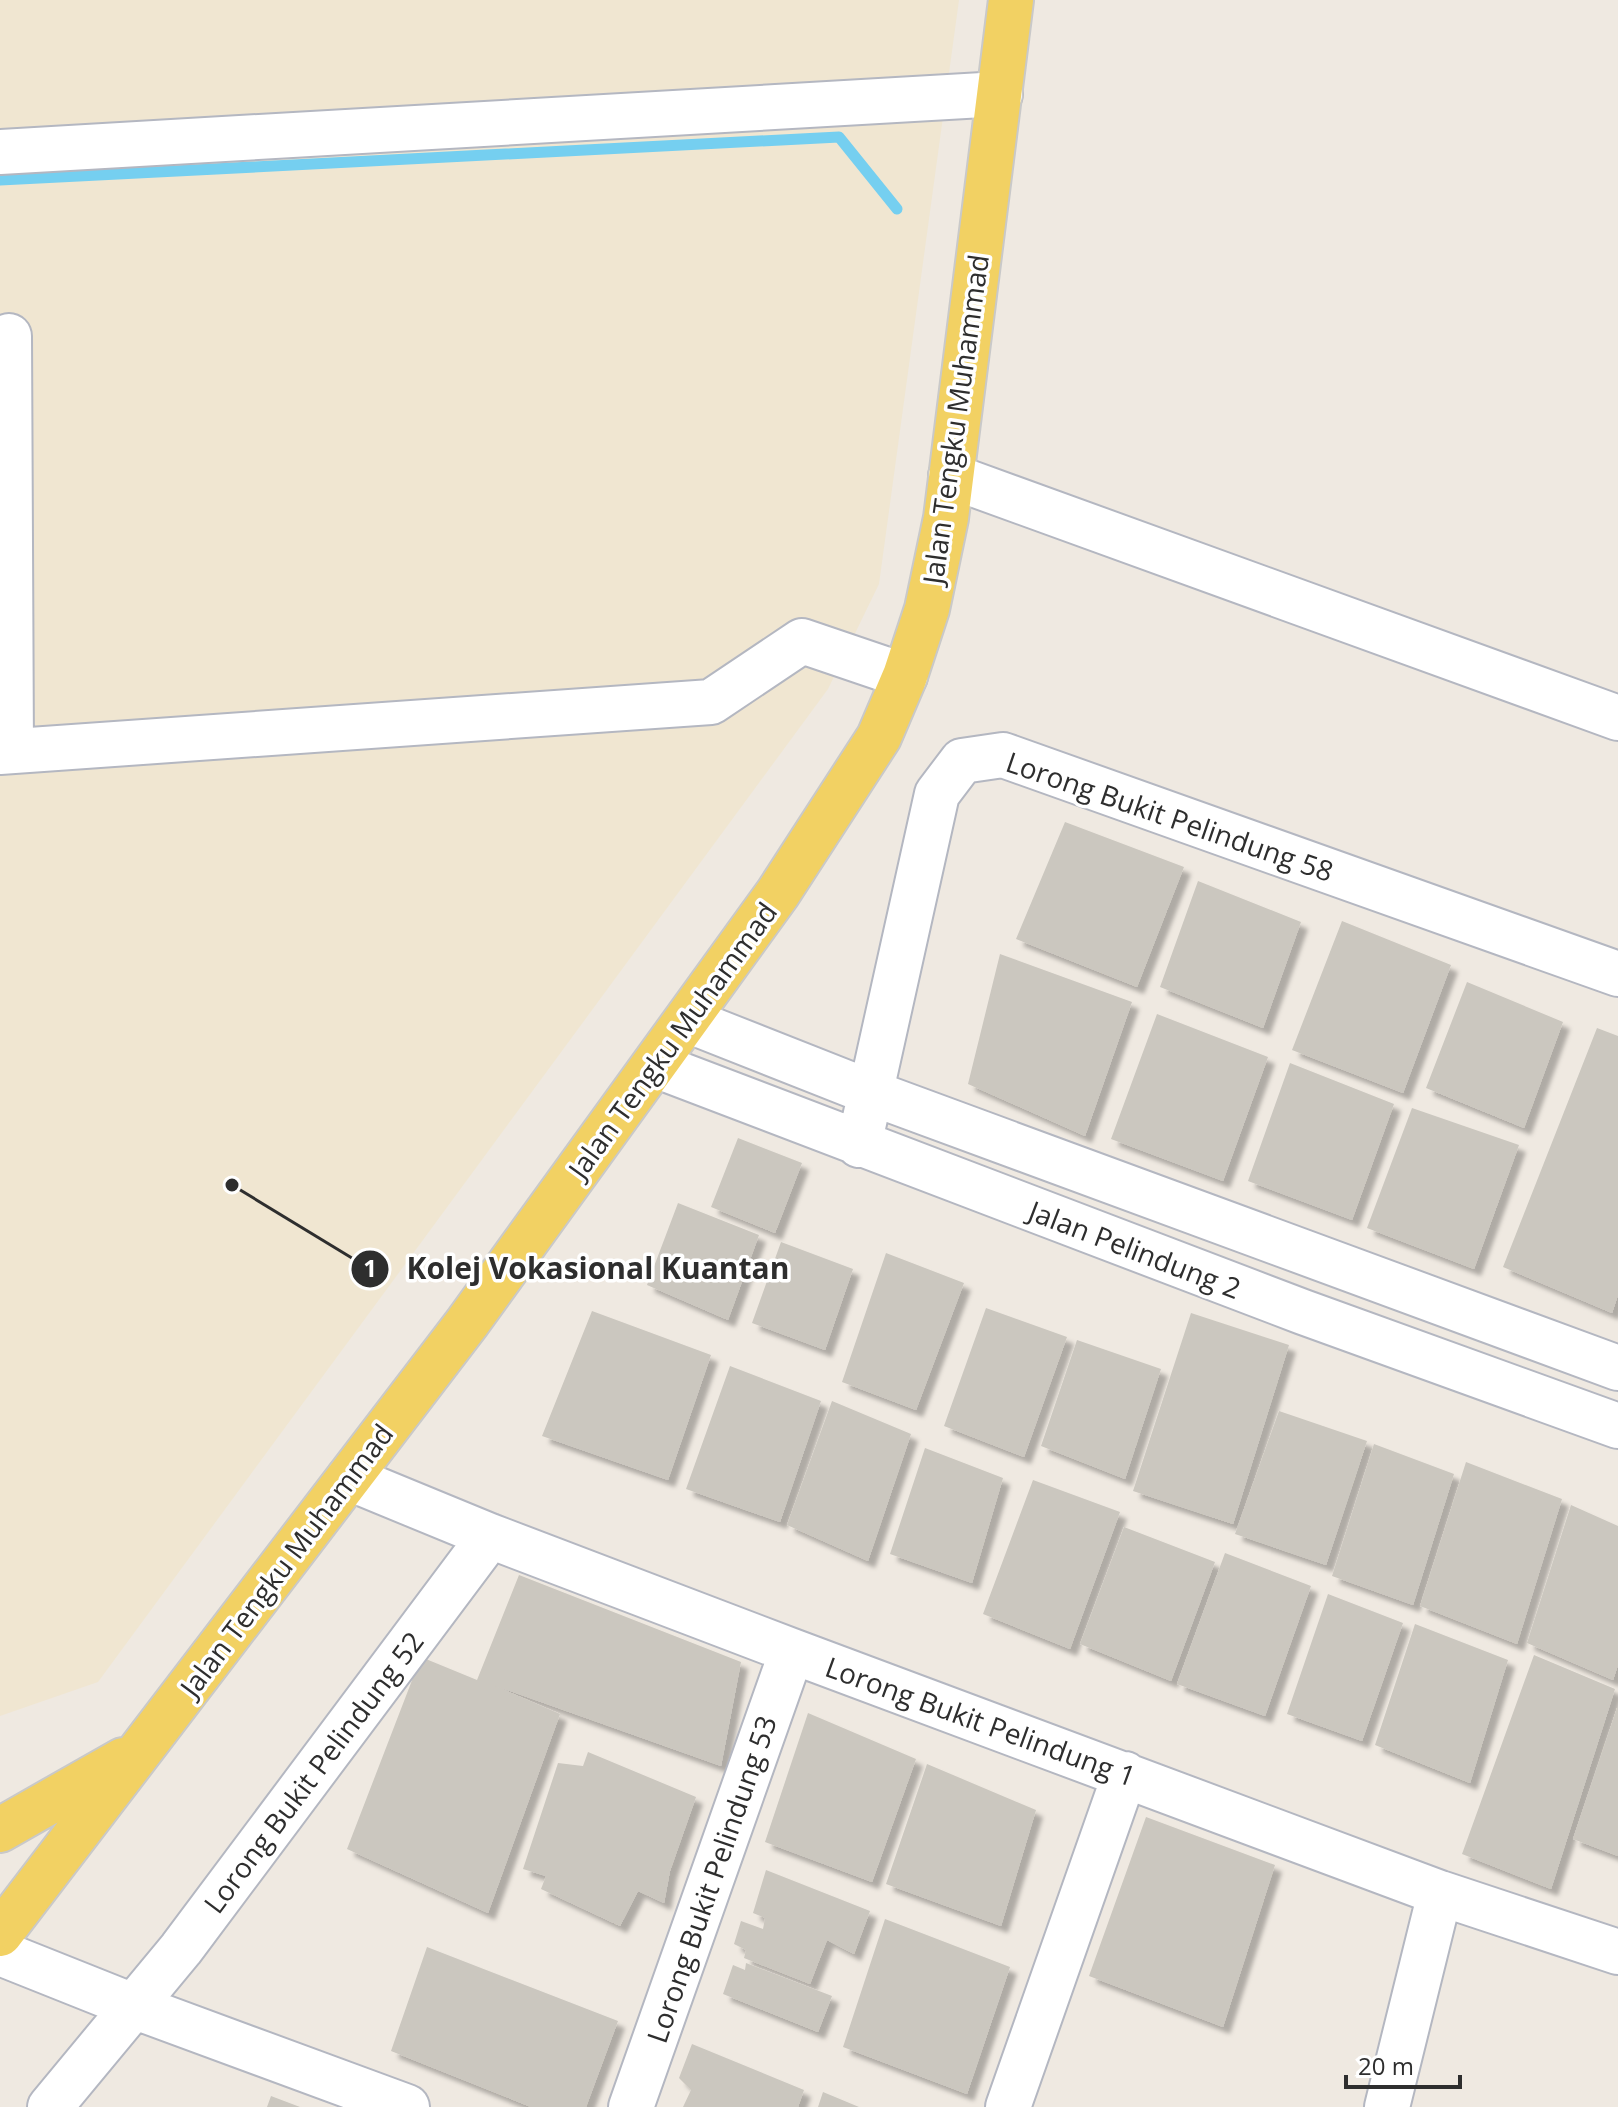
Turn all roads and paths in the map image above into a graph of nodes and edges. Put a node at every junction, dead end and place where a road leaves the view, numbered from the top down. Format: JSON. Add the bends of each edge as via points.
{"nodes":[{"id":1,"x":1011,"y":0,"type":"edge"},
{"id":2,"x":1000,"y":94,"type":"junction"},
{"id":3,"x":0,"y":152,"type":"edge"},
{"id":4,"x":9,"y":336,"type":"dead end"},
{"id":5,"x":951,"y":476,"type":"junction"},
{"id":6,"x":905,"y":676,"type":"junction"},
{"id":7,"x":1618,"y":718,"type":"edge"},
{"id":8,"x":6,"y":751,"type":"edge"},
{"id":9,"x":1618,"y":974,"type":"edge"},
{"id":10,"x":687,"y":1020,"type":"junction"},
{"id":11,"x":655,"y":1065,"type":"junction"},
{"id":12,"x":872,"y":1093,"type":"junction"},
{"id":13,"x":859,"y":1145,"type":"junction"},
{"id":14,"x":1618,"y":1368,"type":"edge"},
{"id":15,"x":1618,"y":1426,"type":"edge"},
{"id":16,"x":349,"y":1478,"type":"junction"},
{"id":17,"x":490,"y":1536,"type":"junction"},
{"id":18,"x":792,"y":1651,"type":"junction"},
{"id":19,"x":142,"y":1749,"type":"junction"},
{"id":20,"x":1125,"y":1774,"type":"junction"},
{"id":21,"x":0,"y":1830,"type":"edge"},
{"id":22,"x":1440,"y":1893,"type":"junction"},
{"id":23,"x":0,"y":1934,"type":"edge"},
{"id":24,"x":1618,"y":1952,"type":"edge"},
{"id":25,"x":0,"y":1953,"type":"edge"},
{"id":26,"x":133,"y":2006,"type":"junction"},
{"id":27,"x":50,"y":2107,"type":"edge"},
{"id":28,"x":407,"y":2107,"type":"edge"},
{"id":29,"x":631,"y":2107,"type":"edge"},
{"id":30,"x":1008,"y":2107,"type":"edge"},
{"id":31,"x":1387,"y":2107,"type":"edge"}],
"edges":[{"from":1,"to":2,"type":"main road","name":"Jalan Tengku Muhammad"},
{"from":2,"to":3,"type":"street"},
{"from":2,"to":5,"type":"main road","name":"Jalan Tengku Muhammad"},
{"from":4,"to":8,"type":"street"},
{"from":5,"to":6,"type":"main road","name":"Jalan Tengku Muhammad","via":[[927,609]]},
{"from":5,"to":7,"type":"street"},
{"from":6,"to":8,"type":"street","via":[[802,641],[711,702]]},
{"from":6,"to":10,"type":"main road","name":"Jalan Tengku Muhammad","via":[[879,737],[832,813]]},
{"from":9,"to":12,"type":"street","name":"Lorong Bukit Pelindung 58","via":[[1003,755],[962,761],[937,794]]},
{"from":10,"to":11,"type":"main road","name":"Jalan Tengku Muhammad"},
{"from":10,"to":12,"type":"street"},
{"from":11,"to":13,"type":"street","name":"Jalan Pelindung 2"},
{"from":11,"to":16,"type":"main road","name":"Jalan Tengku Muhammad"},
{"from":12,"to":13,"type":"street","name":"Lorong Bukit Pelindung 58"},
{"from":12,"to":14,"type":"street"},
{"from":13,"to":15,"type":"street","name":"Jalan Pelindung 2"},
{"from":16,"to":17,"type":"street","name":"Lorong Bukit Pelindung 1"},
{"from":16,"to":19,"type":"main road","name":"Jalan Tengku Muhammad"},
{"from":17,"to":18,"type":"street","name":"Lorong Bukit Pelindung 1"},
{"from":17,"to":26,"type":"street","name":"Lorong Bukit Pelindung 52"},
{"from":18,"to":20,"type":"street","name":"Lorong Bukit Pelindung 1"},
{"from":18,"to":29,"type":"street","name":"Lorong Bukit Pelindung 53"},
{"from":19,"to":21,"type":"main road"},
{"from":19,"to":23,"type":"main road","name":"Jalan Tengku Muhammad"},
{"from":20,"to":22,"type":"street","name":"Lorong Bukit Pelindung 1"},
{"from":20,"to":30,"type":"street"},
{"from":22,"to":24,"type":"street","name":"Lorong Bukit Pelindung 1"},
{"from":22,"to":31,"type":"street"},
{"from":25,"to":26,"type":"street"},
{"from":26,"to":27,"type":"street","name":"Lorong Bukit Pelindung 52"},
{"from":26,"to":28,"type":"street"}]}
